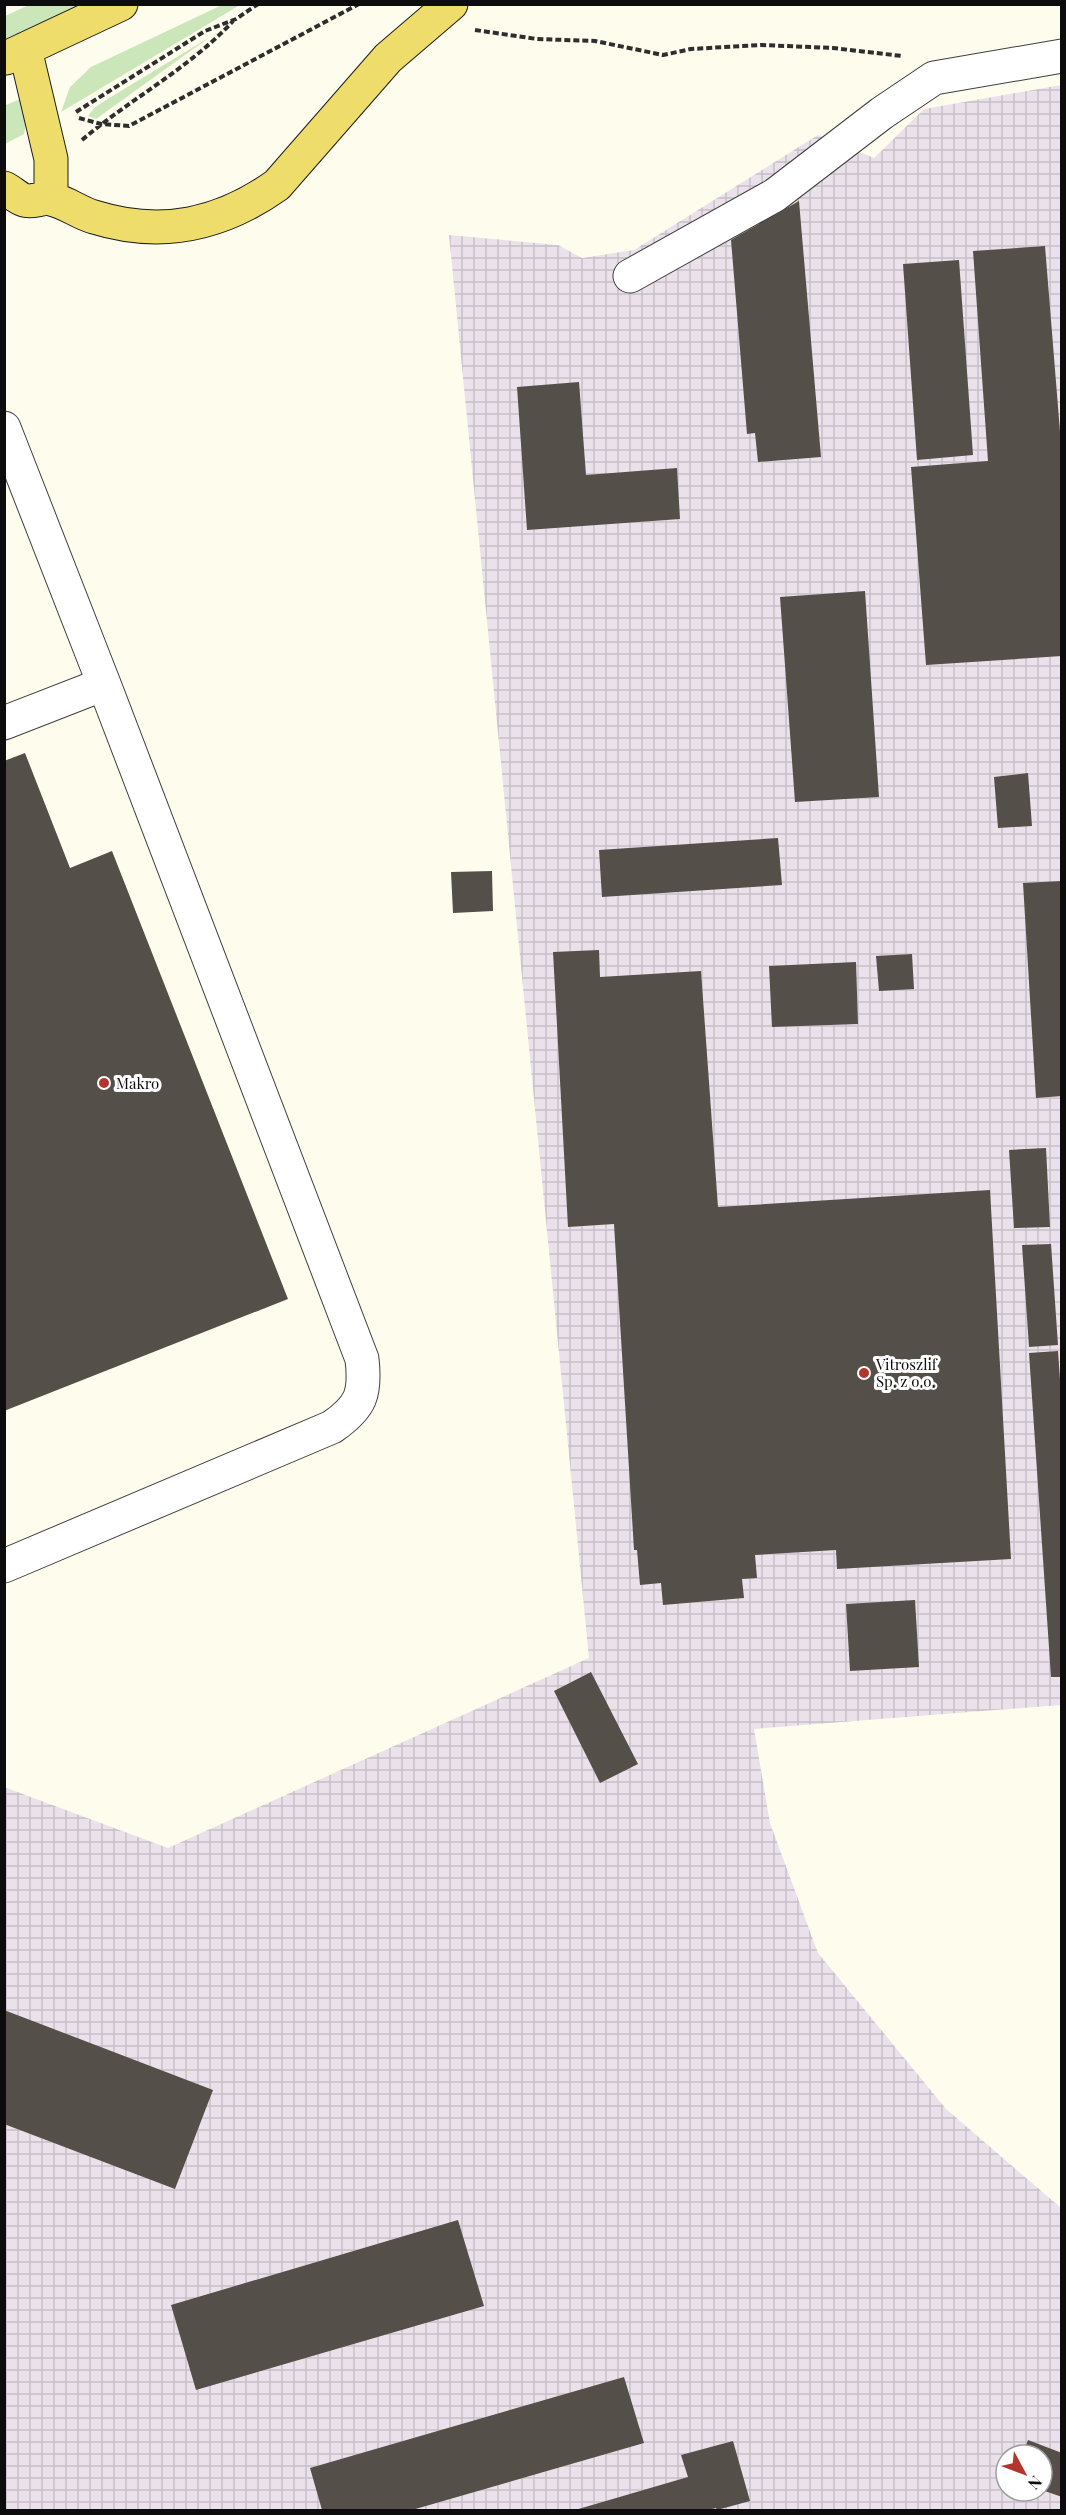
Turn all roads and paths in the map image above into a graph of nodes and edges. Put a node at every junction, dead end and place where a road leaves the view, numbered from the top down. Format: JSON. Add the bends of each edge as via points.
{"nodes":[{"id":1,"x":121,"y":4,"type":"edge"},
{"id":2,"x":258,"y":4,"type":"edge"},
{"id":3,"x":359,"y":4,"type":"edge"},
{"id":4,"x":443,"y":11,"type":"edge"},
{"id":5,"x":236,"y":19,"type":"junction"},
{"id":6,"x":15,"y":54,"type":"edge"},
{"id":7,"x":1062,"y":56,"type":"edge"},
{"id":8,"x":934,"y":78,"type":"junction"},
{"id":9,"x":100,"y":124,"type":"junction"},
{"id":10,"x":78,"y":144,"type":"dead end"},
{"id":11,"x":4,"y":188,"type":"edge"},
{"id":12,"x":51,"y":198,"type":"junction"},
{"id":13,"x":630,"y":276,"type":"dead end"},
{"id":14,"x":4,"y":428,"type":"edge"},
{"id":15,"x":104,"y":684,"type":"junction"},
{"id":16,"x":4,"y":723,"type":"edge"},
{"id":17,"x":4,"y":1566,"type":"edge"}],
"edges":[{"from":1,"to":6,"type":"main road"},
{"from":2,"to":5,"type":"path"},
{"from":3,"to":9,"type":"path","via":[[129,126]]},
{"from":4,"to":8,"type":"path","via":[[472,30],[537,39],[596,41],[663,55],[691,49],[761,45],[908,57],[922,64]]},
{"from":4,"to":12,"type":"main road","via":[[388,58],[297,165],[255,201],[192,225],[129,224],[93,217]]},
{"from":5,"to":9,"type":"path","via":[[212,45]]},
{"from":5,"to":9,"type":"path","via":[[206,31],[69,116]]},
{"from":6,"to":12,"type":"main road","via":[[51,159]]},
{"from":7,"to":8,"type":"lane"},
{"from":8,"to":13,"type":"lane","via":[[774,195]]},
{"from":9,"to":10,"type":"path"},
{"from":11,"to":12,"type":"main road","via":[[25,201]]},
{"from":14,"to":15,"type":"lane"},
{"from":15,"to":16,"type":"lane"},
{"from":15,"to":17,"type":"lane","via":[[358,1348],[364,1380],[360,1401],[332,1428]]}]}
